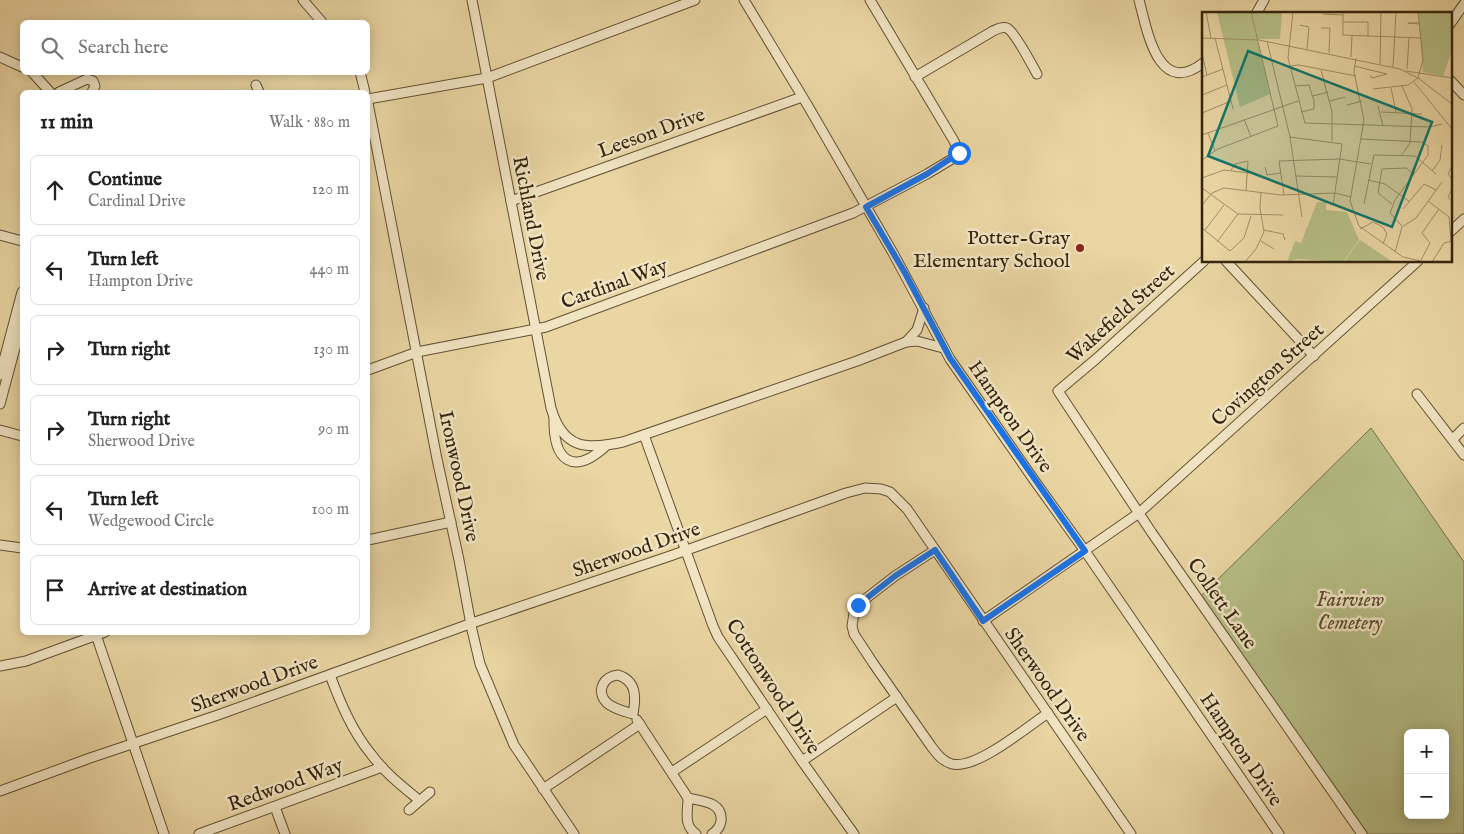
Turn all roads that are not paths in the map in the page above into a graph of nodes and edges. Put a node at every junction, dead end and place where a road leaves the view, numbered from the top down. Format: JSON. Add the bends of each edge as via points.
{"nodes":[{"id":1,"x":303,"y":0,"type":"edge"},
{"id":2,"x":472,"y":0,"type":"edge"},
{"id":3,"x":695,"y":0,"type":"edge"},
{"id":4,"x":744,"y":0,"type":"edge"},
{"id":5,"x":870,"y":0,"type":"edge"},
{"id":6,"x":1139,"y":0,"type":"edge"},
{"id":7,"x":1264,"y":0,"type":"edge"},
{"id":8,"x":1464,"y":4,"type":"edge"},
{"id":9,"x":1257,"y":12,"type":"edge"},
{"id":10,"x":320,"y":20,"type":"edge"},
{"id":11,"x":1452,"y":21,"type":"edge"},
{"id":12,"x":0,"y":57,"type":"edge"},
{"id":13,"x":1202,"y":64,"type":"edge"},
{"id":14,"x":20,"y":65,"type":"edge"},
{"id":15,"x":1038,"y":74,"type":"dead end"},
{"id":16,"x":35,"y":75,"type":"edge"},
{"id":17,"x":361,"y":75,"type":"edge"},
{"id":18,"x":916,"y":77,"type":"junction"},
{"id":19,"x":487,"y":78,"type":"junction"},
{"id":20,"x":1452,"y":82,"type":"edge"},
{"id":21,"x":48,"y":90,"type":"edge"},
{"id":22,"x":63,"y":90,"type":"edge"},
{"id":23,"x":93,"y":90,"type":"edge"},
{"id":24,"x":364,"y":90,"type":"edge"},
{"id":25,"x":1464,"y":95,"type":"edge"},
{"id":26,"x":802,"y":97,"type":"junction"},
{"id":27,"x":370,"y":99,"type":"edge"},
{"id":28,"x":370,"y":113,"type":"edge"},
{"id":29,"x":511,"y":201,"type":"junction"},
{"id":30,"x":866,"y":207,"type":"junction"},
{"id":31,"x":1464,"y":219,"type":"edge"},
{"id":32,"x":1452,"y":230,"type":"edge"},
{"id":33,"x":0,"y":235,"type":"edge"},
{"id":34,"x":20,"y":240,"type":"edge"},
{"id":35,"x":1203,"y":262,"type":"edge"},
{"id":36,"x":1227,"y":262,"type":"edge"},
{"id":37,"x":1417,"y":262,"type":"edge"},
{"id":38,"x":20,"y":300,"type":"edge"},
{"id":39,"x":924,"y":308,"type":"junction"},
{"id":40,"x":20,"y":329,"type":"edge"},
{"id":41,"x":536,"y":330,"type":"junction"},
{"id":42,"x":906,"y":342,"type":"junction"},
{"id":43,"x":943,"y":348,"type":"junction"},
{"id":44,"x":417,"y":352,"type":"junction"},
{"id":45,"x":1314,"y":356,"type":"junction"},
{"id":46,"x":370,"y":369,"type":"edge"},
{"id":47,"x":0,"y":375,"type":"edge"},
{"id":48,"x":1058,"y":391,"type":"joint"},
{"id":49,"x":1417,"y":394,"type":"dead end"},
{"id":50,"x":0,"y":404,"type":"edge"},
{"id":51,"x":554,"y":416,"type":"junction"},
{"id":52,"x":1464,"y":428,"type":"edge"},
{"id":53,"x":0,"y":430,"type":"edge"},
{"id":54,"x":20,"y":435,"type":"edge"},
{"id":55,"x":644,"y":435,"type":"junction"},
{"id":56,"x":1452,"y":439,"type":"junction"},
{"id":57,"x":608,"y":445,"type":"junction"},
{"id":58,"x":1464,"y":455,"type":"edge"},
{"id":59,"x":1139,"y":513,"type":"junction"},
{"id":60,"x":451,"y":522,"type":"junction"},
{"id":61,"x":370,"y":540,"type":"edge"},
{"id":62,"x":0,"y":546,"type":"edge"},
{"id":63,"x":20,"y":548,"type":"edge"},
{"id":64,"x":935,"y":550,"type":"junction"},
{"id":65,"x":685,"y":551,"type":"junction"},
{"id":66,"x":1085,"y":551,"type":"junction"},
{"id":67,"x":983,"y":621,"type":"junction"},
{"id":68,"x":470,"y":624,"type":"junction"},
{"id":69,"x":96,"y":635,"type":"edge"},
{"id":70,"x":99,"y":635,"type":"edge"},
{"id":71,"x":2,"y":666,"type":"edge"},
{"id":72,"x":330,"y":675,"type":"junction"},
{"id":73,"x":897,"y":697,"type":"junction"},
{"id":74,"x":767,"y":709,"type":"junction"},
{"id":75,"x":1048,"y":713,"type":"junction"},
{"id":76,"x":632,"y":714,"type":"junction"},
{"id":77,"x":640,"y":724,"type":"junction"},
{"id":78,"x":133,"y":744,"type":"junction"},
{"id":79,"x":802,"y":761,"type":"junction"},
{"id":80,"x":382,"y":767,"type":"junction"},
{"id":81,"x":672,"y":772,"type":"junction"},
{"id":82,"x":543,"y":789,"type":"junction"},
{"id":83,"x":0,"y":791,"type":"edge"},
{"id":84,"x":430,"y":792,"type":"dead end"},
{"id":85,"x":688,"y":798,"type":"junction"},
{"id":86,"x":419,"y":800,"type":"junction"},
{"id":87,"x":275,"y":807,"type":"junction"},
{"id":88,"x":409,"y":810,"type":"dead end"},
{"id":89,"x":164,"y":834,"type":"edge"},
{"id":90,"x":199,"y":834,"type":"edge"},
{"id":91,"x":285,"y":834,"type":"edge"},
{"id":92,"x":574,"y":834,"type":"edge"},
{"id":93,"x":696,"y":834,"type":"edge"},
{"id":94,"x":712,"y":834,"type":"edge"},
{"id":95,"x":854,"y":834,"type":"edge"},
{"id":96,"x":1131,"y":834,"type":"edge"},
{"id":97,"x":1279,"y":834,"type":"edge"},
{"id":98,"x":1362,"y":834,"type":"edge"}],
"edges":[{"from":1,"to":10,"type":"street"},
{"from":2,"to":19,"type":"street","name":"Richland Drive"},
{"from":3,"to":19,"type":"street"},
{"from":4,"to":26,"type":"street","name":"Hampton Drive"},
{"from":5,"to":18,"type":"street"},
{"from":6,"to":13,"type":"street","via":[[1152,47],[1166,66],[1184,73]]},
{"from":7,"to":9,"type":"street"},
{"from":8,"to":11,"type":"street"},
{"from":12,"to":14,"type":"street"},
{"from":15,"to":18,"type":"street","via":[[1013,33],[1003,27]]},
{"from":16,"to":21,"type":"street"},
{"from":17,"to":24,"type":"street"},
{"from":18,"to":30,"type":"street","name":"Cardinal Way","via":[[959,153]]},
{"from":19,"to":27,"type":"street"},
{"from":19,"to":29,"type":"street","name":"Richland Drive"},
{"from":20,"to":25,"type":"street"},
{"from":22,"to":23,"type":"street","via":[[87,79],[93,81]]},
{"from":26,"to":29,"type":"street","name":"Leeson Drive"},
{"from":26,"to":30,"type":"street","name":"Hampton Drive"},
{"from":28,"to":44,"type":"street","name":"Ironwood Drive"},
{"from":29,"to":41,"type":"street","name":"Richland Drive"},
{"from":30,"to":39,"type":"street","name":"Hampton Drive"},
{"from":30,"to":41,"type":"street","name":"Cardinal Way","via":[[785,240]]},
{"from":31,"to":32,"type":"street"},
{"from":33,"to":34,"type":"street"},
{"from":35,"to":48,"type":"street","name":"Wakefield Street"},
{"from":36,"to":45,"type":"street"},
{"from":37,"to":45,"type":"street","name":"Covington Street"},
{"from":38,"to":47,"type":"street"},
{"from":39,"to":42,"type":"street","via":[[917,330]]},
{"from":39,"to":43,"type":"street","name":"Hampton Drive"},
{"from":40,"to":50,"type":"street"},
{"from":41,"to":44,"type":"street","name":"Cardinal Way"},
{"from":41,"to":51,"type":"street","name":"Richland Drive"},
{"from":42,"to":43,"type":"street","via":[[916,341]]},
{"from":42,"to":55,"type":"street"},
{"from":43,"to":66,"type":"street","name":"Hampton Drive"},
{"from":44,"to":46,"type":"street","name":"Cardinal Way"},
{"from":44,"to":60,"type":"street","name":"Ironwood Drive"},
{"from":45,"to":59,"type":"street","name":"Covington Street"},
{"from":48,"to":59,"type":"street","name":"Collett Lane"},
{"from":49,"to":56,"type":"street"},
{"from":51,"to":57,"type":"street","name":"Richland Drive","via":[[562,433],[569,439],[584,446]]},
{"from":51,"to":57,"type":"street","via":[[556,446],[567,459],[588,460]]},
{"from":52,"to":56,"type":"street"},
{"from":53,"to":54,"type":"street"},
{"from":55,"to":57,"type":"street"},
{"from":55,"to":65,"type":"street","name":"Cottonwood Drive"},
{"from":56,"to":58,"type":"street"},
{"from":59,"to":66,"type":"street","name":"Covington Street"},
{"from":59,"to":98,"type":"street","name":"Collett Lane"},
{"from":60,"to":61,"type":"street"},
{"from":60,"to":68,"type":"street","name":"Ironwood Drive"},
{"from":62,"to":63,"type":"street"},
{"from":64,"to":65,"type":"street","name":"Sherwood Drive","via":[[901,502],[890,492],[873,487],[846,493]]},
{"from":64,"to":67,"type":"street","name":"Sherwood Drive"},
{"from":64,"to":73,"type":"street","via":[[864,600],[853,616],[854,634]]},
{"from":65,"to":68,"type":"street","name":"Sherwood Drive"},
{"from":65,"to":74,"type":"street","name":"Cottonwood Drive","via":[[718,637]]},
{"from":66,"to":67,"type":"street","name":"Covington Street"},
{"from":66,"to":97,"type":"street","name":"Hampton Drive"},
{"from":67,"to":75,"type":"street","name":"Sherwood Drive"},
{"from":68,"to":72,"type":"street","name":"Sherwood Drive"},
{"from":68,"to":82,"type":"street","name":"Ironwood Drive","via":[[484,673],[514,745]]},
{"from":69,"to":71,"type":"street","via":[[26,661]]},
{"from":70,"to":78,"type":"street"},
{"from":72,"to":78,"type":"street","name":"Sherwood Drive"},
{"from":72,"to":80,"type":"street","via":[[353,726]]},
{"from":73,"to":75,"type":"street","via":[[940,757],[952,764],[978,760]]},
{"from":73,"to":79,"type":"street"},
{"from":74,"to":79,"type":"street","name":"Cottonwood Drive"},
{"from":74,"to":81,"type":"street"},
{"from":75,"to":96,"type":"street","name":"Sherwood Drive"},
{"from":76,"to":76,"type":"street","via":[[635,692],[632,684],[618,675],[607,678],[601,689],[604,699],[617,709]]},
{"from":76,"to":77,"type":"street"},
{"from":77,"to":81,"type":"street"},
{"from":77,"to":82,"type":"street"},
{"from":78,"to":83,"type":"street","name":"Sherwood Drive"},
{"from":78,"to":89,"type":"street"},
{"from":79,"to":95,"type":"street","name":"Cottonwood Drive"},
{"from":80,"to":86,"type":"street"},
{"from":80,"to":87,"type":"street","name":"Redwood Way"},
{"from":81,"to":85,"type":"street"},
{"from":82,"to":92,"type":"street","name":"Ironwood Drive"},
{"from":84,"to":86,"type":"street"},
{"from":85,"to":93,"type":"street","via":[[687,821]]},
{"from":85,"to":94,"type":"street","via":[[717,807],[721,822]]},
{"from":86,"to":88,"type":"street"},
{"from":87,"to":90,"type":"street","name":"Redwood Way"},
{"from":87,"to":91,"type":"street"}]}
